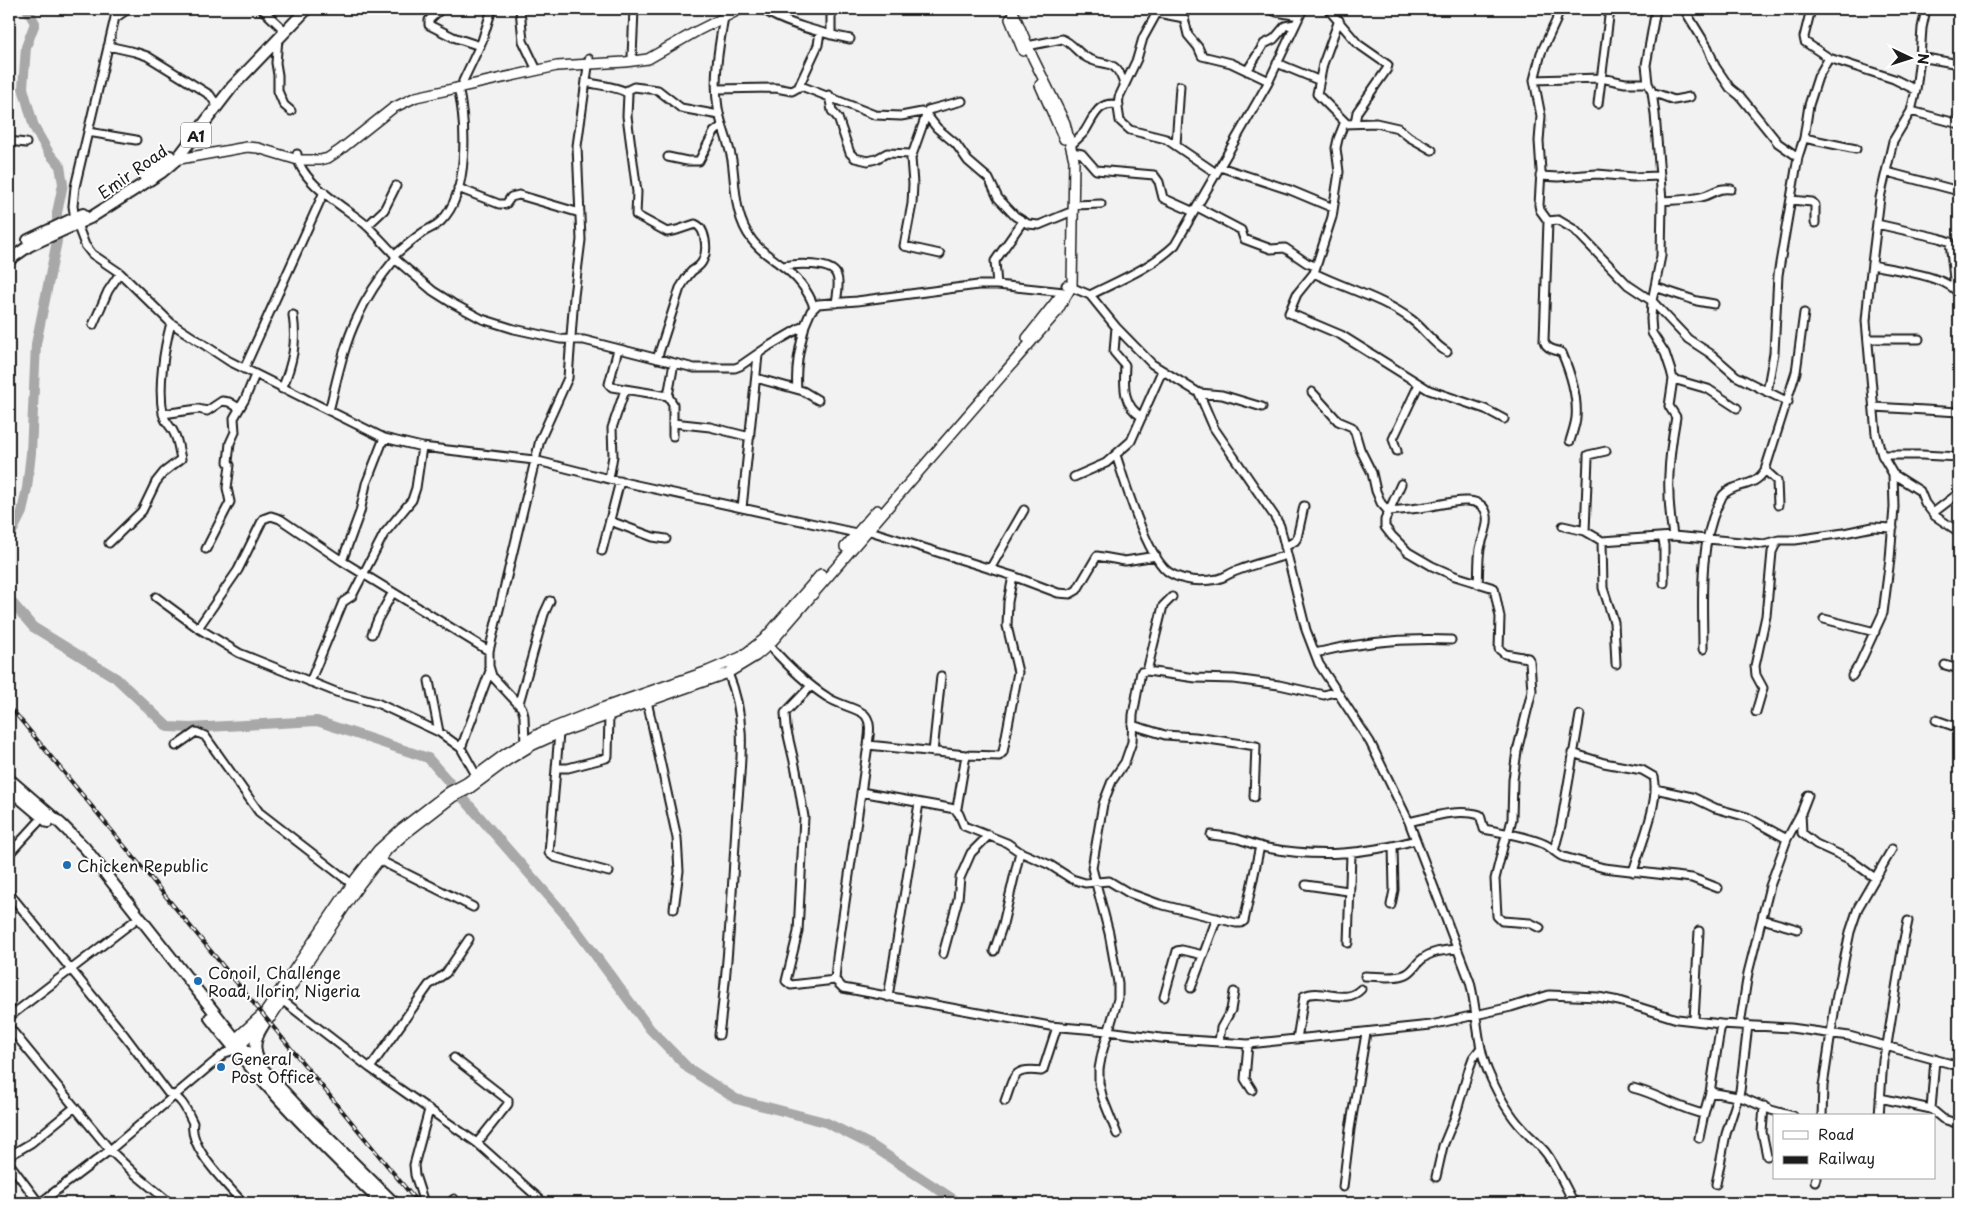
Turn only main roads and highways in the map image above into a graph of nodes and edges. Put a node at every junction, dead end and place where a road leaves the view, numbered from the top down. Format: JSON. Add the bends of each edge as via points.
{"nodes":[{"id":1,"x":300,"y":9,"type":"edge"},
{"id":2,"x":307,"y":9,"type":"edge"},
{"id":3,"x":741,"y":9,"type":"edge"},
{"id":4,"x":1006,"y":9,"type":"edge"},
{"id":5,"x":1012,"y":9,"type":"edge"},
{"id":6,"x":727,"y":13,"type":"edge"},
{"id":7,"x":589,"y":61,"type":"junction"},
{"id":8,"x":460,"y":84,"type":"junction"},
{"id":9,"x":176,"y":155,"type":"junction"},
{"id":10,"x":1071,"y":209,"type":"junction"},
{"id":11,"x":46,"y":235,"type":"junction"},
{"id":12,"x":9,"y":252,"type":"edge"},
{"id":13,"x":9,"y":260,"type":"edge"},
{"id":14,"x":862,"y":533,"type":"junction"},
{"id":15,"x":525,"y":745,"type":"junction"},
{"id":16,"x":9,"y":781,"type":"edge"},
{"id":17,"x":467,"y":786,"type":"junction"},
{"id":18,"x":9,"y":789,"type":"edge"},
{"id":19,"x":451,"y":795,"type":"junction"},
{"id":20,"x":24,"y":796,"type":"junction"},
{"id":21,"x":264,"y":1024,"type":"junction"},
{"id":22,"x":233,"y":1046,"type":"junction"},
{"id":23,"x":266,"y":1073,"type":"junction"},
{"id":24,"x":382,"y":1203,"type":"edge"},
{"id":25,"x":394,"y":1203,"type":"edge"}],
"edges":[{"from":1,"to":9,"type":"highway","name":"Emir Road","number":"A1","via":[[246,63]]},
{"from":2,"to":9,"type":"highway","name":"Emir Road","number":"A1","via":[[232,87]]},
{"from":3,"to":6,"type":"main road"},
{"from":4,"to":10,"type":"main road","via":[[1066,145]]},
{"from":5,"to":10,"type":"main road","via":[[1065,123],[1072,149]]},
{"from":6,"to":7,"type":"main road","via":[[695,26],[653,52]]},
{"from":6,"to":7,"type":"main road","via":[[648,59]]},
{"from":7,"to":8,"type":"main road"},
{"from":7,"to":8,"type":"main road","via":[[535,66]]},
{"from":8,"to":9,"type":"main road","via":[[416,97],[394,108],[328,158],[314,160],[247,146]]},
{"from":9,"to":11,"type":"highway","name":"Emir Road","number":"A1","via":[[148,181],[76,222]]},
{"from":10,"to":14,"type":"main road","via":[[1067,288],[1007,366]]},
{"from":11,"to":12,"type":"highway","name":"Emir Road","number":"A1"},
{"from":11,"to":13,"type":"highway","name":"Emir Road","number":"A1"},
{"from":14,"to":15,"type":"main road","via":[[750,651],[724,665],[540,733]]},
{"from":14,"to":15,"type":"main road","via":[[769,645],[756,656],[728,673]]},
{"from":15,"to":17,"type":"main road"},
{"from":15,"to":17,"type":"main road","via":[[476,775]]},
{"from":16,"to":20,"type":"highway"},
{"from":17,"to":19,"type":"main road"},
{"from":18,"to":20,"type":"highway"},
{"from":19,"to":21,"type":"main road","via":[[379,860]]},
{"from":19,"to":22,"type":"main road","via":[[389,839],[368,862],[266,1010]]},
{"from":20,"to":22,"type":"highway","via":[[84,857]]},
{"from":20,"to":22,"type":"highway","via":[[85,848]]},
{"from":21,"to":22,"type":"main road"},
{"from":21,"to":23,"type":"highway","via":[[255,1046]]},
{"from":22,"to":23,"type":"highway"},
{"from":22,"to":24,"type":"highway","via":[[333,1157]]},
{"from":23,"to":25,"type":"highway"}]}
